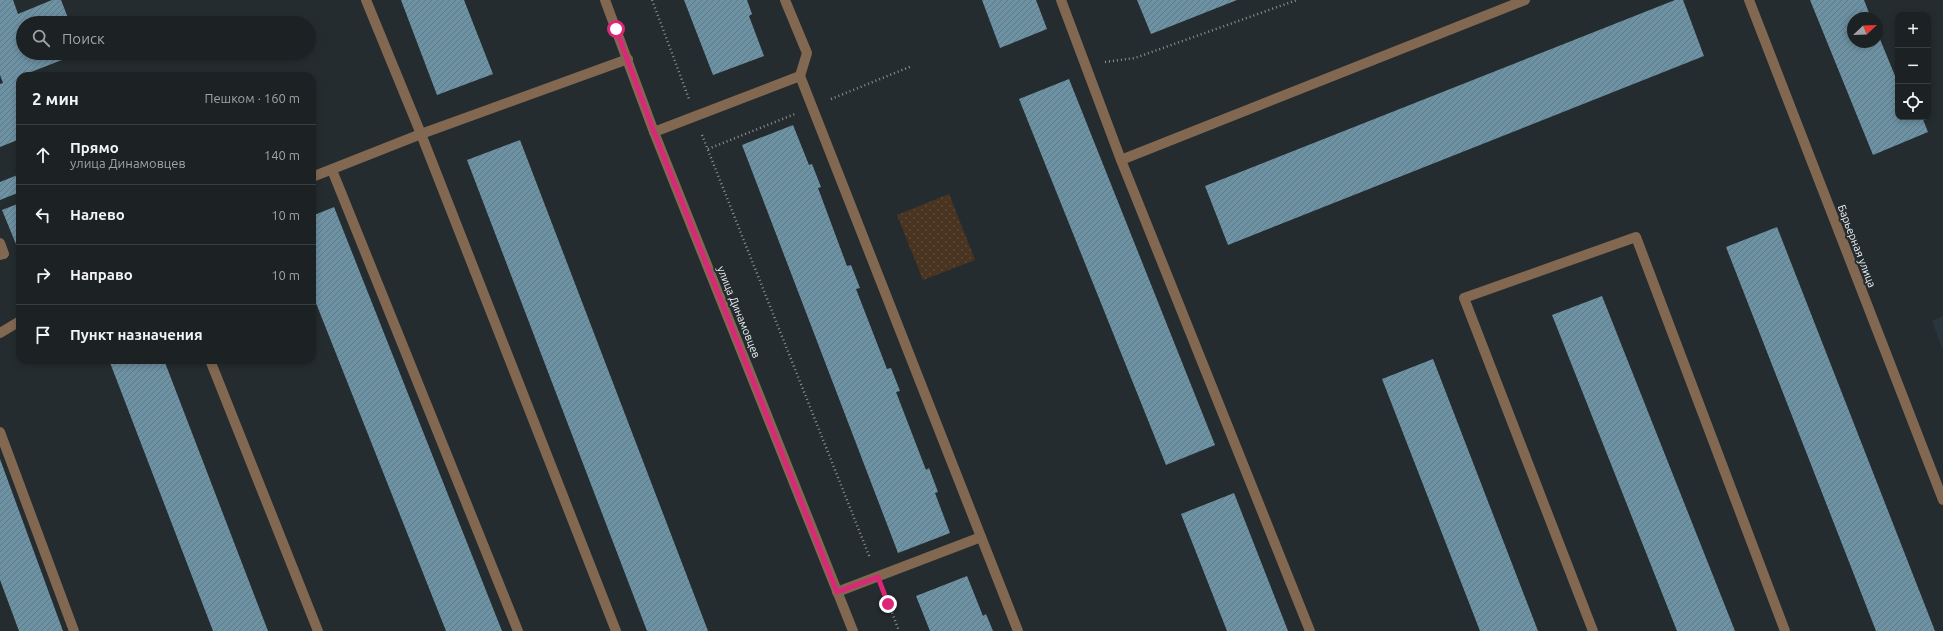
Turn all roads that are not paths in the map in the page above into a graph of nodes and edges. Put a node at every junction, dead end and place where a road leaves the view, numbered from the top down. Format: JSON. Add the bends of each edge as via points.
{"nodes":[{"id":1,"x":366,"y":0,"type":"edge"},
{"id":2,"x":605,"y":0,"type":"edge"},
{"id":3,"x":785,"y":0,"type":"edge"},
{"id":4,"x":1061,"y":0,"type":"edge"},
{"id":5,"x":1525,"y":0,"type":"edge"},
{"id":6,"x":1749,"y":0,"type":"edge"},
{"id":7,"x":628,"y":59,"type":"junction"},
{"id":8,"x":800,"y":76,"type":"junction"},
{"id":9,"x":654,"y":132,"type":"junction"},
{"id":10,"x":421,"y":134,"type":"junction"},
{"id":11,"x":1121,"y":160,"type":"junction"},
{"id":12,"x":332,"y":170,"type":"junction"},
{"id":13,"x":316,"y":176,"type":"edge"},
{"id":14,"x":0,"y":243,"type":"edge"},
{"id":15,"x":0,"y":255,"type":"edge"},
{"id":16,"x":16,"y":323,"type":"edge"},
{"id":17,"x":0,"y":333,"type":"edge"},
{"id":18,"x":212,"y":364,"type":"edge"},
{"id":19,"x":0,"y":432,"type":"edge"},
{"id":20,"x":1943,"y":500,"type":"edge"},
{"id":21,"x":981,"y":537,"type":"junction"},
{"id":22,"x":837,"y":592,"type":"junction"},
{"id":23,"x":74,"y":631,"type":"edge"},
{"id":24,"x":318,"y":631,"type":"edge"},
{"id":25,"x":518,"y":631,"type":"edge"},
{"id":26,"x":616,"y":631,"type":"edge"},
{"id":27,"x":853,"y":631,"type":"edge"},
{"id":28,"x":1018,"y":631,"type":"edge"},
{"id":29,"x":1310,"y":631,"type":"edge"},
{"id":30,"x":1593,"y":631,"type":"edge"},
{"id":31,"x":1785,"y":631,"type":"edge"}],
"edges":[{"from":1,"to":10,"type":"street"},
{"from":2,"to":7,"type":"street","name":"улица Динамовцев"},
{"from":3,"to":8,"type":"street","via":[[807,53]]},
{"from":4,"to":11,"type":"street"},
{"from":5,"to":11,"type":"street"},
{"from":6,"to":20,"type":"street","name":"Барьерная улица"},
{"from":7,"to":9,"type":"street","name":"улица Динамовцев"},
{"from":7,"to":10,"type":"street"},
{"from":8,"to":9,"type":"street"},
{"from":8,"to":21,"type":"street"},
{"from":9,"to":22,"type":"street","name":"улица Динамовцев"},
{"from":10,"to":12,"type":"street"},
{"from":10,"to":26,"type":"street"},
{"from":11,"to":29,"type":"street"},
{"from":12,"to":13,"type":"street"},
{"from":12,"to":25,"type":"street"},
{"from":14,"to":15,"type":"street","via":[[4,254]]},
{"from":16,"to":17,"type":"street"},
{"from":18,"to":24,"type":"street"},
{"from":19,"to":23,"type":"street"},
{"from":21,"to":22,"type":"street"},
{"from":21,"to":28,"type":"street"},
{"from":22,"to":27,"type":"street","name":"улица Динамовцев"},
{"from":30,"to":31,"type":"street","via":[[1464,298],[1636,237]]}]}
